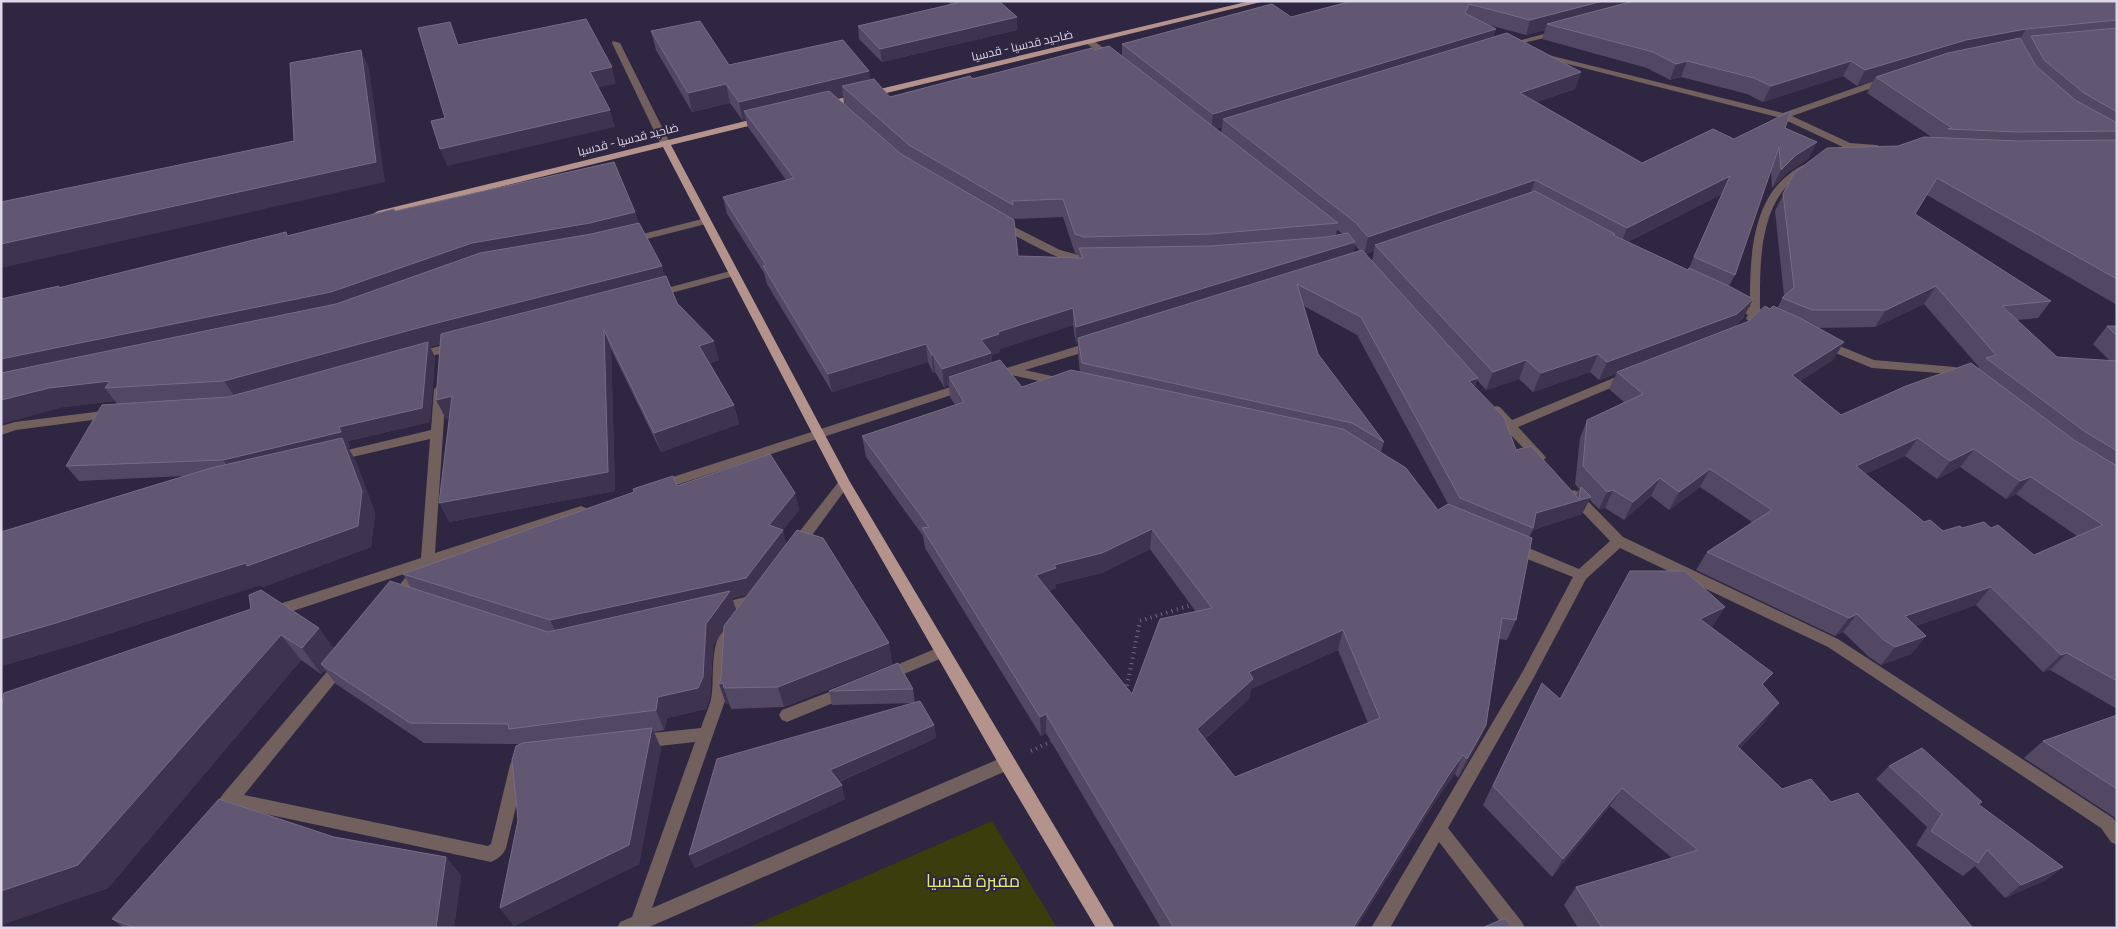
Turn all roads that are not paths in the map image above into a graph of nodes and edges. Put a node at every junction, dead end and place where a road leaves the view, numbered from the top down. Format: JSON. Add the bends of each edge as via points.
{"nodes":[{"id":1,"x":1261,"y":1,"type":"edge"},
{"id":2,"x":1571,"y":29,"type":"edge"},
{"id":3,"x":1090,"y":42,"type":"junction"},
{"id":4,"x":616,"y":43,"type":"dead end"},
{"id":5,"x":1506,"y":45,"type":"junction"},
{"id":6,"x":1496,"y":48,"type":"edge"},
{"id":7,"x":1120,"y":65,"type":"edge"},
{"id":8,"x":1894,"y":78,"type":"edge"},
{"id":9,"x":816,"y":107,"type":"edge"},
{"id":10,"x":1784,"y":116,"type":"junction"},
{"id":11,"x":769,"y":118,"type":"edge"},
{"id":12,"x":665,"y":143,"type":"junction"},
{"id":13,"x":1848,"y":146,"type":"junction"},
{"id":14,"x":1888,"y":148,"type":"edge"},
{"id":15,"x":1832,"y":153,"type":"edge"},
{"id":16,"x":1815,"y":160,"type":"edge"},
{"id":17,"x":370,"y":216,"type":"edge"},
{"id":18,"x":989,"y":216,"type":"edge"},
{"id":19,"x":706,"y":221,"type":"junction"},
{"id":20,"x":615,"y":244,"type":"edge"},
{"id":21,"x":1102,"y":260,"type":"edge"},
{"id":22,"x":734,"y":274,"type":"junction"},
{"id":23,"x":640,"y":298,"type":"edge"},
{"id":24,"x":1721,"y":298,"type":"edge"},
{"id":25,"x":1755,"y":314,"type":"junction"},
{"id":26,"x":1744,"y":325,"type":"edge"},
{"id":27,"x":1782,"y":326,"type":"edge"},
{"id":28,"x":1105,"y":341,"type":"edge"},
{"id":29,"x":1818,"y":341,"type":"edge"},
{"id":30,"x":462,"y":344,"type":"edge"},
{"id":31,"x":406,"y":359,"type":"edge"},
{"id":32,"x":1010,"y":371,"type":"junction"},
{"id":33,"x":1636,"y":373,"type":"edge"},
{"id":34,"x":441,"y":377,"type":"edge"},
{"id":35,"x":1077,"y":386,"type":"edge"},
{"id":36,"x":1979,"y":388,"type":"edge"},
{"id":37,"x":1490,"y":404,"type":"edge"},
{"id":38,"x":123,"y":413,"type":"edge"},
{"id":39,"x":1509,"y":426,"type":"junction"},
{"id":40,"x":1,"y":431,"type":"edge"},
{"id":41,"x":437,"y":433,"type":"junction"},
{"id":42,"x":819,"y":435,"type":"junction"},
{"id":43,"x":321,"y":460,"type":"edge"},
{"id":44,"x":1550,"y":469,"type":"edge"},
{"id":45,"x":844,"y":483,"type":"junction"},
{"id":46,"x":1563,"y":483,"type":"edge"},
{"id":47,"x":642,"y":492,"type":"edge"},
{"id":48,"x":596,"y":507,"type":"edge"},
{"id":49,"x":1618,"y":541,"type":"junction"},
{"id":50,"x":1502,"y":543,"type":"edge"},
{"id":51,"x":791,"y":554,"type":"edge"},
{"id":52,"x":428,"y":560,"type":"junction"},
{"id":53,"x":1581,"y":575,"type":"junction"},
{"id":54,"x":767,"y":585,"type":"edge"},
{"id":55,"x":756,"y":600,"type":"junction"},
{"id":56,"x":388,"y":609,"type":"edge"},
{"id":57,"x":708,"y":611,"type":"edge"},
{"id":58,"x":259,"y":616,"type":"edge"},
{"id":59,"x":942,"y":652,"type":"junction"},
{"id":60,"x":350,"y":655,"type":"edge"},
{"id":61,"x":787,"y":715,"type":"dead end"},
{"id":62,"x":707,"y":734,"type":"junction"},
{"id":63,"x":629,"y":743,"type":"edge"},
{"id":64,"x":531,"y":754,"type":"edge"},
{"id":65,"x":1007,"y":763,"type":"junction"},
{"id":66,"x":229,"y":799,"type":"junction"},
{"id":67,"x":1438,"y":828,"type":"junction"},
{"id":68,"x":206,"y":830,"type":"edge"},
{"id":69,"x":2117,"y":836,"type":"edge"},
{"id":70,"x":632,"y":925,"type":"edge"},
{"id":71,"x":1106,"y":928,"type":"edge"},
{"id":72,"x":1380,"y":928,"type":"edge"},
{"id":73,"x":1516,"y":928,"type":"edge"}],
"edges":[{"from":1,"to":3,"type":"main road","name":"ضاحيد قدسيا - قدسيا"},
{"from":2,"to":5,"type":"street"},
{"from":3,"to":7,"type":"street"},
{"from":3,"to":9,"type":"main road","name":"ضاحيد قدسيا - قدسيا","via":[[838,106]]},
{"from":4,"to":12,"type":"street"},
{"from":5,"to":6,"type":"street"},
{"from":5,"to":10,"type":"street"},
{"from":8,"to":10,"type":"street"},
{"from":10,"to":13,"type":"street"},
{"from":11,"to":12,"type":"main road","name":"ضاحيد قدسيا - قدسيا"},
{"from":12,"to":17,"type":"main road","name":"ضاحيد قدسيا - قدسيا"},
{"from":12,"to":19,"type":"main road"},
{"from":13,"to":14,"type":"street"},
{"from":13,"to":15,"type":"street"},
{"from":16,"to":25,"type":"street","via":[[1780,187],[1766,214],[1755,262]]},
{"from":18,"to":21,"type":"street","via":[[1038,245],[1082,261]]},
{"from":19,"to":20,"type":"street"},
{"from":19,"to":22,"type":"main road"},
{"from":22,"to":23,"type":"street"},
{"from":22,"to":42,"type":"main road"},
{"from":24,"to":25,"type":"street"},
{"from":25,"to":26,"type":"street"},
{"from":25,"to":27,"type":"street"},
{"from":28,"to":32,"type":"street"},
{"from":29,"to":36,"type":"street","via":[[1872,364],[1955,371]]},
{"from":30,"to":31,"type":"street","via":[[443,354]]},
{"from":32,"to":35,"type":"street"},
{"from":32,"to":42,"type":"street"},
{"from":33,"to":39,"type":"street"},
{"from":34,"to":41,"type":"street"},
{"from":37,"to":39,"type":"street"},
{"from":38,"to":40,"type":"street","via":[[15,426]]},
{"from":39,"to":44,"type":"street"},
{"from":41,"to":43,"type":"street"},
{"from":41,"to":52,"type":"street"},
{"from":42,"to":45,"type":"main road"},
{"from":42,"to":47,"type":"street"},
{"from":45,"to":51,"type":"street"},
{"from":45,"to":59,"type":"main road"},
{"from":46,"to":49,"type":"street"},
{"from":48,"to":52,"type":"street"},
{"from":49,"to":53,"type":"street"},
{"from":49,"to":69,"type":"street","via":[[1833,643],[2106,823]]},
{"from":50,"to":53,"type":"street"},
{"from":52,"to":56,"type":"street","via":[[405,595]]},
{"from":52,"to":58,"type":"street"},
{"from":53,"to":67,"type":"street","via":[[1528,675]]},
{"from":54,"to":55,"type":"street"},
{"from":55,"to":57,"type":"street"},
{"from":55,"to":62,"type":"street","via":[[722,645],[719,698]]},
{"from":59,"to":61,"type":"street"},
{"from":59,"to":65,"type":"main road"},
{"from":60,"to":66,"type":"street"},
{"from":62,"to":63,"type":"street"},
{"from":62,"to":70,"type":"street"},
{"from":64,"to":66,"type":"street","via":[[519,761],[498,848],[491,854]]},
{"from":65,"to":70,"type":"street"},
{"from":65,"to":71,"type":"main road"},
{"from":66,"to":68,"type":"street"},
{"from":67,"to":72,"type":"street"},
{"from":67,"to":73,"type":"street"}]}
